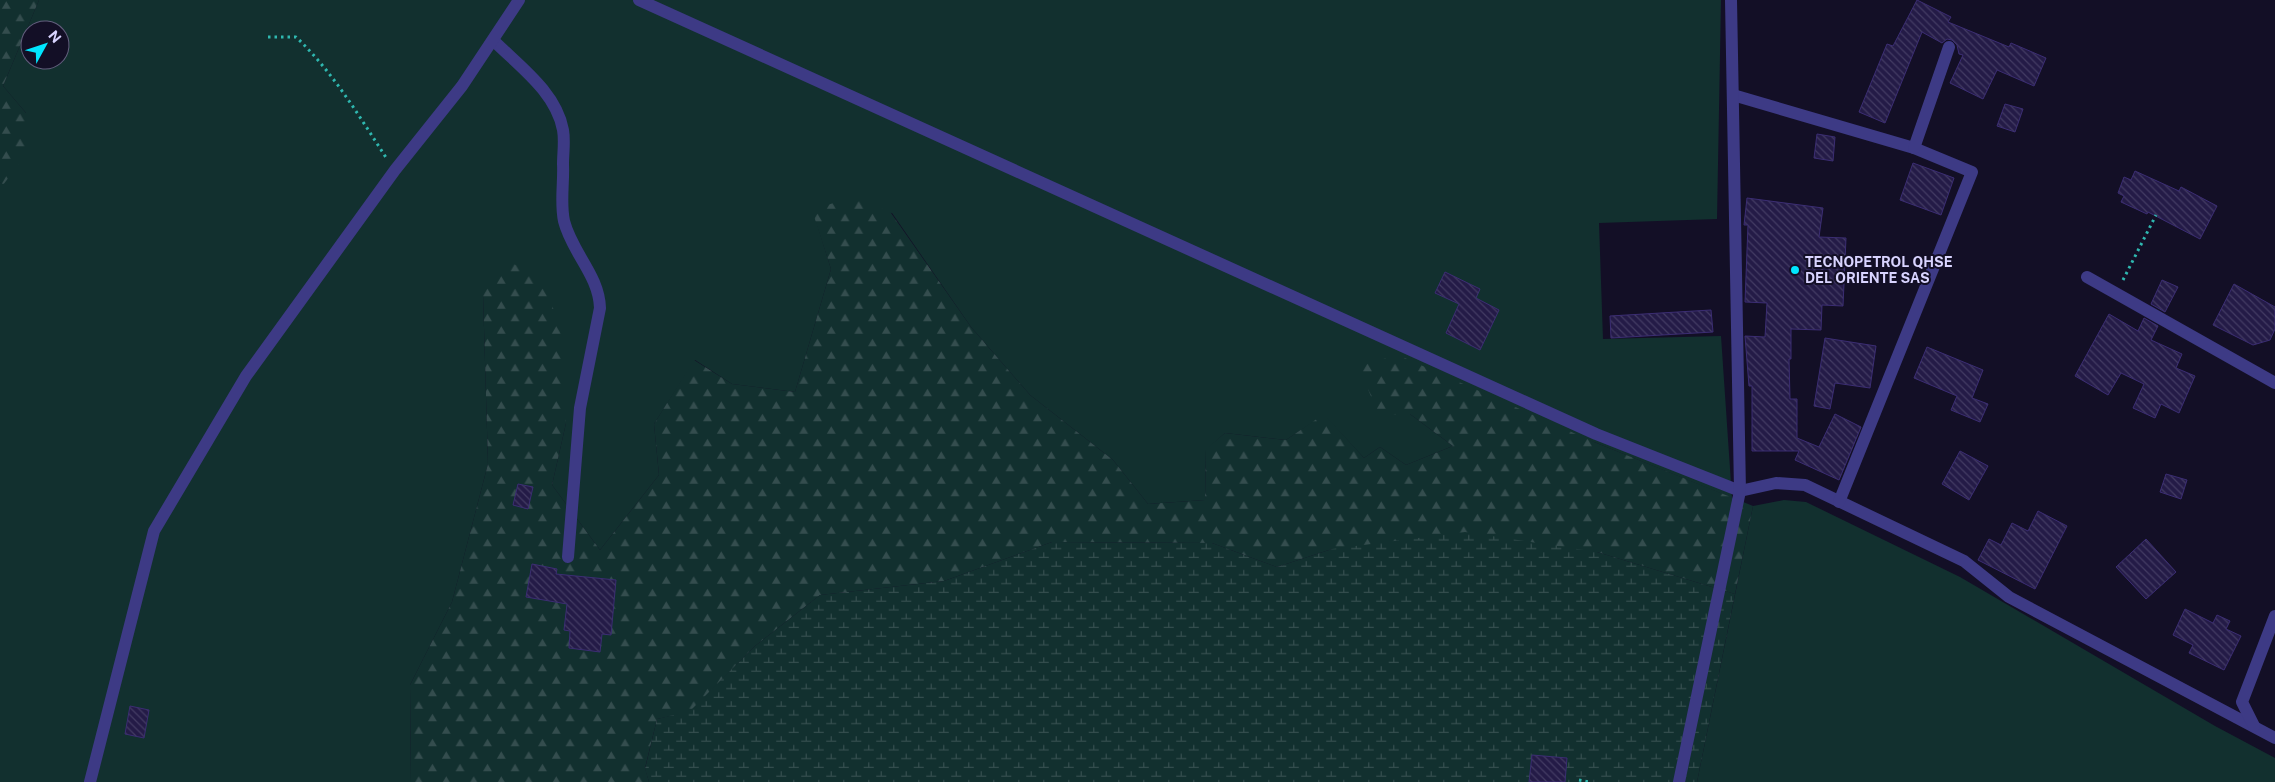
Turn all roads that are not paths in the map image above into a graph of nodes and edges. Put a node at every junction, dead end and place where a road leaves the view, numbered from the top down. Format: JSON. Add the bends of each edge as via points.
{"nodes":[{"id":1,"x":519,"y":0,"type":"edge"},
{"id":2,"x":638,"y":0,"type":"edge"},
{"id":3,"x":1731,"y":0,"type":"edge"},
{"id":4,"x":494,"y":41,"type":"junction"},
{"id":5,"x":1949,"y":47,"type":"dead end"},
{"id":6,"x":1733,"y":95,"type":"junction"},
{"id":7,"x":1914,"y":148,"type":"junction"},
{"id":8,"x":2087,"y":277,"type":"dead end"},
{"id":9,"x":2275,"y":383,"type":"edge"},
{"id":10,"x":1740,"y":491,"type":"junction"},
{"id":11,"x":1839,"y":502,"type":"junction"},
{"id":12,"x":568,"y":557,"type":"dead end"},
{"id":13,"x":2275,"y":616,"type":"edge"},
{"id":14,"x":2242,"y":702,"type":"junction"},
{"id":15,"x":2213,"y":705,"type":"junction"},
{"id":16,"x":2254,"y":726,"type":"junction"},
{"id":17,"x":2275,"y":738,"type":"edge"},
{"id":18,"x":90,"y":782,"type":"edge"},
{"id":19,"x":1680,"y":782,"type":"edge"}],
"edges":[{"from":1,"to":4,"type":"street"},
{"from":2,"to":10,"type":"street","via":[[1596,434]]},
{"from":3,"to":6,"type":"street"},
{"from":4,"to":12,"type":"street","via":[[547,93],[555,110],[563,130],[564,222],[600,295],[580,408]]},
{"from":4,"to":18,"type":"street","via":[[395,170],[246,376],[154,531]]},
{"from":5,"to":7,"type":"street"},
{"from":6,"to":7,"type":"street"},
{"from":6,"to":10,"type":"street"},
{"from":7,"to":11,"type":"street","via":[[1972,172]]},
{"from":8,"to":9,"type":"street"},
{"from":10,"to":11,"type":"street","via":[[1776,483],[1804,485]]},
{"from":10,"to":19,"type":"street"},
{"from":11,"to":15,"type":"street","via":[[1964,560],[2009,596]]},
{"from":13,"to":14,"type":"street"},
{"from":14,"to":15,"type":"street"},
{"from":14,"to":16,"type":"street"},
{"from":15,"to":16,"type":"street"},
{"from":16,"to":17,"type":"street"}]}
